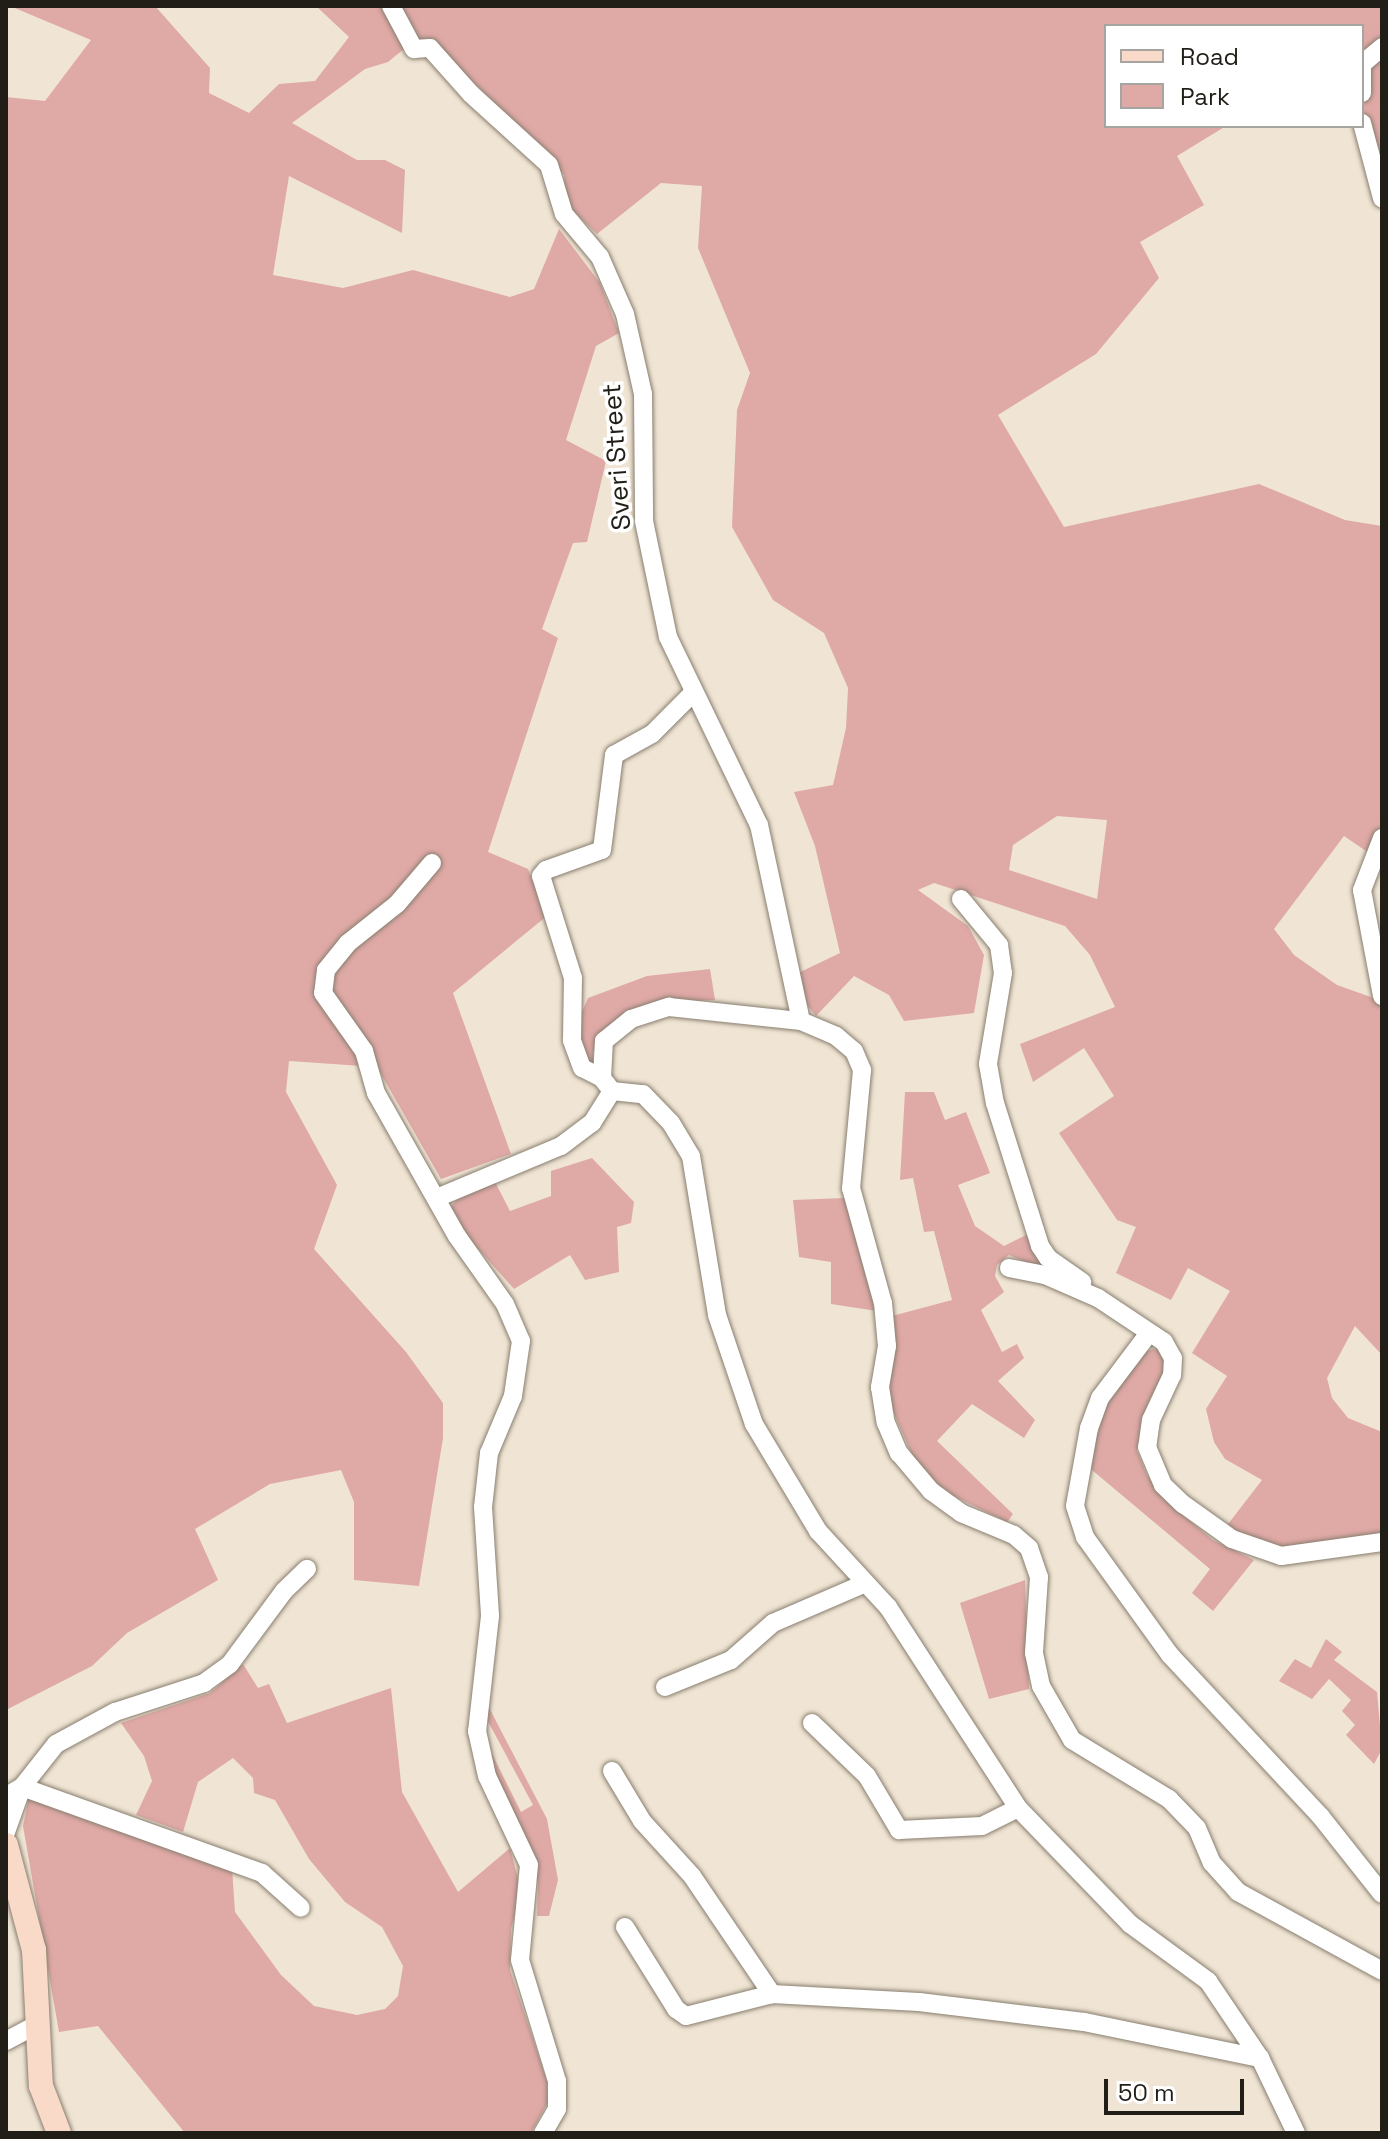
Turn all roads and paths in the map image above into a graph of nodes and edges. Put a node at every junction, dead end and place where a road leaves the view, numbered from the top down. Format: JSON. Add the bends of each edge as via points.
{"nodes":[{"id":1,"x":391,"y":6,"type":"edge"},
{"id":2,"x":1382,"y":47,"type":"edge"},
{"id":3,"x":1364,"y":62,"type":"edge"},
{"id":4,"x":1363,"y":128,"type":"edge"},
{"id":5,"x":1382,"y":198,"type":"edge"},
{"id":6,"x":693,"y":693,"type":"junction"},
{"id":7,"x":1382,"y":838,"type":"edge"},
{"id":8,"x":432,"y":863,"type":"dead end"},
{"id":9,"x":961,"y":899,"type":"dead end"},
{"id":10,"x":1382,"y":996,"type":"edge"},
{"id":11,"x":801,"y":1021,"type":"junction"},
{"id":12,"x":607,"y":1085,"type":"junction"},
{"id":13,"x":439,"y":1197,"type":"junction"},
{"id":14,"x":1009,"y":1268,"type":"dead end"},
{"id":15,"x":1098,"y":1298,"type":"junction"},
{"id":16,"x":1149,"y":1333,"type":"junction"},
{"id":17,"x":1382,"y":1542,"type":"edge"},
{"id":18,"x":307,"y":1569,"type":"dead end"},
{"id":19,"x":866,"y":1583,"type":"junction"},
{"id":20,"x":665,"y":1687,"type":"dead end"},
{"id":21,"x":812,"y":1723,"type":"dead end"},
{"id":22,"x":612,"y":1771,"type":"dead end"},
{"id":23,"x":14,"y":1791,"type":"edge"},
{"id":24,"x":1018,"y":1808,"type":"junction"},
{"id":25,"x":6,"y":1832,"type":"edge"},
{"id":26,"x":6,"y":1845,"type":"edge"},
{"id":27,"x":1382,"y":1894,"type":"edge"},
{"id":28,"x":301,"y":1908,"type":"dead end"},
{"id":29,"x":625,"y":1927,"type":"dead end"},
{"id":30,"x":1382,"y":1971,"type":"edge"},
{"id":31,"x":772,"y":1994,"type":"junction"},
{"id":32,"x":36,"y":2025,"type":"junction"},
{"id":33,"x":6,"y":2041,"type":"edge"},
{"id":34,"x":1260,"y":2058,"type":"junction"},
{"id":35,"x":59,"y":2133,"type":"edge"},
{"id":36,"x":543,"y":2133,"type":"edge"},
{"id":37,"x":1296,"y":2133,"type":"edge"}],
"edges":[{"from":1,"to":6,"type":"street","name":"Sveri Street","via":[[414,49],[430,48],[471,94],[549,165],[564,214],[600,257],[625,314],[643,394],[644,521],[668,637]]},
{"from":2,"to":3,"type":"street"},
{"from":4,"to":5,"type":"street"},
{"from":6,"to":11,"type":"street","name":"Sveri Street","via":[[759,825]]},
{"from":6,"to":12,"type":"street","via":[[652,734],[614,755],[602,850],[541,876],[573,978],[572,1040],[582,1068]]},
{"from":7,"to":10,"type":"street","via":[[1362,890]]},
{"from":8,"to":13,"type":"street","via":[[397,904],[348,943],[326,970],[323,993],[364,1051],[376,1093]]},
{"from":9,"to":15,"type":"street","via":[[999,945],[1003,973],[988,1064],[1040,1246]]},
{"from":11,"to":12,"type":"street","via":[[703,1007],[648,1013],[631,1019],[604,1041]]},
{"from":11,"to":30,"type":"street","via":[[836,1036],[854,1051],[862,1070],[851,1188],[887,1326],[880,1387],[886,1423],[899,1453],[931,1491],[1029,1548],[1039,1577],[1034,1653],[1041,1686],[1057,1719],[1093,1757],[1169,1799],[1197,1828],[1212,1863],[1238,1892]]},
{"from":12,"to":13,"type":"street","via":[[592,1123],[561,1146]]},
{"from":12,"to":19,"type":"street","via":[[643,1094],[671,1123],[691,1156],[717,1315],[754,1424],[818,1531]]},
{"from":13,"to":36,"type":"street","via":[[457,1236],[505,1304],[521,1341],[513,1396],[489,1453],[483,1507],[490,1616],[477,1731],[487,1776],[529,1865],[520,1960],[557,2081],[557,2109]]},
{"from":14,"to":15,"type":"street","via":[[1045,1275]]},
{"from":15,"to":16,"type":"street"},
{"from":16,"to":17,"type":"street","via":[[1173,1358],[1147,1447],[1163,1485],[1183,1504],[1232,1539],[1281,1556]]},
{"from":16,"to":27,"type":"street","via":[[1100,1398],[1089,1428],[1078,1464],[1075,1506],[1085,1537],[1170,1655],[1321,1817]]},
{"from":18,"to":23,"type":"street","via":[[284,1591],[230,1664],[204,1683],[115,1712],[56,1744]]},
{"from":19,"to":20,"type":"street","via":[[773,1623],[731,1660]]},
{"from":19,"to":24,"type":"street","via":[[888,1607]]},
{"from":21,"to":24,"type":"street","via":[[867,1776],[899,1830],[982,1826]]},
{"from":22,"to":31,"type":"street","via":[[642,1821],[692,1876]]},
{"from":23,"to":25,"type":"street"},
{"from":23,"to":28,"type":"street","via":[[262,1873]]},
{"from":24,"to":34,"type":"street","via":[[1130,1924],[1208,1981]]},
{"from":26,"to":32,"type":"street","via":[[34,1950]]},
{"from":29,"to":31,"type":"street","via":[[676,2009],[686,2016]]},
{"from":31,"to":34,"type":"street","via":[[919,2002],[1084,2022]]},
{"from":32,"to":33,"type":"street"},
{"from":32,"to":35,"type":"street","via":[[41,2086]]},
{"from":34,"to":37,"type":"street"}]}
